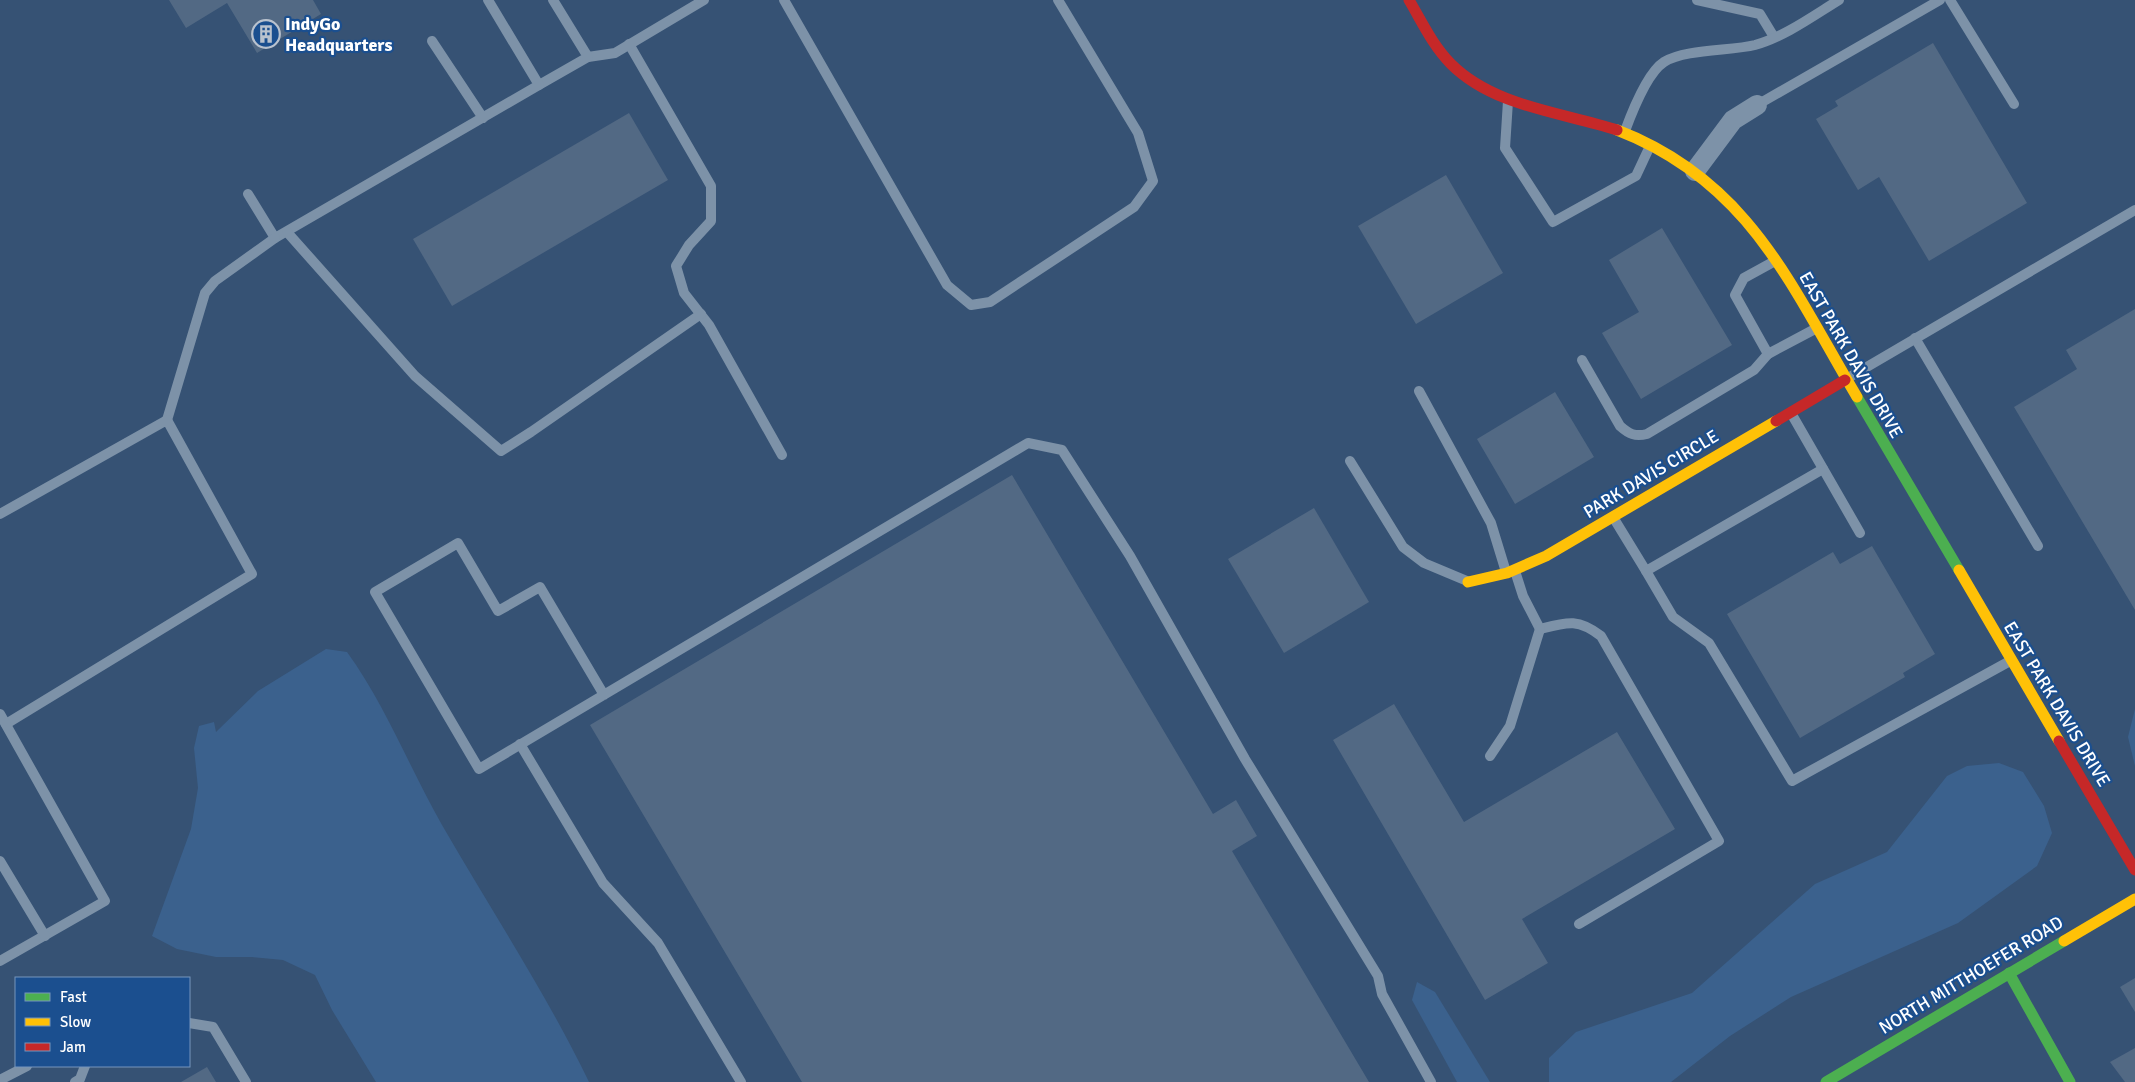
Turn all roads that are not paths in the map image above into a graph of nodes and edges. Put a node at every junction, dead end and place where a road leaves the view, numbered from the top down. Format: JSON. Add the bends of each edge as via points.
{"nodes":[{"id":1,"x":488,"y":0,"type":"edge"},
{"id":2,"x":553,"y":0,"type":"edge"},
{"id":3,"x":704,"y":0,"type":"edge"},
{"id":4,"x":784,"y":0,"type":"edge"},
{"id":5,"x":1058,"y":0,"type":"edge"},
{"id":6,"x":1409,"y":0,"type":"edge"},
{"id":7,"x":1697,"y":0,"type":"edge"},
{"id":8,"x":1940,"y":0,"type":"edge"},
{"id":9,"x":1950,"y":0,"type":"edge"},
{"id":10,"x":1835,"y":1,"type":"edge"},
{"id":11,"x":1774,"y":37,"type":"junction"},
{"id":12,"x":432,"y":41,"type":"dead end"},
{"id":13,"x":629,"y":44,"type":"junction"},
{"id":14,"x":588,"y":57,"type":"junction"},
{"id":15,"x":539,"y":85,"type":"junction"},
{"id":16,"x":1508,"y":100,"type":"junction"},
{"id":17,"x":2014,"y":104,"type":"dead end"},
{"id":18,"x":1757,"y":105,"type":"joint"},
{"id":19,"x":483,"y":118,"type":"junction"},
{"id":20,"x":1624,"y":132,"type":"junction"},
{"id":21,"x":1651,"y":144,"type":"junction"},
{"id":22,"x":1695,"y":171,"type":"junction"},
{"id":23,"x":248,"y":194,"type":"dead end"},
{"id":24,"x":2135,"y":210,"type":"edge"},
{"id":25,"x":286,"y":232,"type":"junction"},
{"id":26,"x":275,"y":238,"type":"junction"},
{"id":27,"x":1776,"y":260,"type":"junction"},
{"id":28,"x":701,"y":314,"type":"junction"},
{"id":29,"x":1815,"y":328,"type":"junction"},
{"id":30,"x":1915,"y":338,"type":"junction"},
{"id":31,"x":1768,"y":354,"type":"junction"},
{"id":32,"x":1582,"y":360,"type":"dead end"},
{"id":33,"x":1845,"y":380,"type":"junction"},
{"id":34,"x":1419,"y":391,"type":"dead end"},
{"id":35,"x":1790,"y":412,"type":"junction"},
{"id":36,"x":166,"y":420,"type":"junction"},
{"id":37,"x":782,"y":455,"type":"dead end"},
{"id":38,"x":1350,"y":461,"type":"dead end"},
{"id":39,"x":1823,"y":469,"type":"junction"},
{"id":40,"x":0,"y":514,"type":"edge"},
{"id":41,"x":1613,"y":516,"type":"junction"},
{"id":42,"x":1860,"y":533,"type":"dead end"},
{"id":43,"x":2038,"y":546,"type":"dead end"},
{"id":44,"x":1646,"y":571,"type":"junction"},
{"id":45,"x":1511,"y":572,"type":"junction"},
{"id":46,"x":1468,"y":582,"type":"joint"},
{"id":47,"x":1540,"y":629,"type":"junction"},
{"id":48,"x":2011,"y":661,"type":"junction"},
{"id":49,"x":604,"y":695,"type":"junction"},
{"id":50,"x":0,"y":714,"type":"edge"},
{"id":51,"x":6,"y":724,"type":"junction"},
{"id":52,"x":520,"y":744,"type":"junction"},
{"id":53,"x":1490,"y":756,"type":"dead end"},
{"id":54,"x":0,"y":861,"type":"edge"},
{"id":55,"x":2135,"y":870,"type":"edge"},
{"id":56,"x":2135,"y":899,"type":"edge"},
{"id":57,"x":1579,"y":924,"type":"dead end"},
{"id":58,"x":45,"y":936,"type":"junction"},
{"id":59,"x":0,"y":962,"type":"edge"},
{"id":60,"x":2009,"y":973,"type":"junction"},
{"id":61,"x":190,"y":1023,"type":"edge"},
{"id":62,"x":25,"y":1067,"type":"edge"},
{"id":63,"x":84,"y":1067,"type":"edge"},
{"id":64,"x":0,"y":1080,"type":"edge"},
{"id":65,"x":75,"y":1082,"type":"edge"},
{"id":66,"x":246,"y":1082,"type":"edge"},
{"id":67,"x":741,"y":1082,"type":"edge"},
{"id":68,"x":1431,"y":1082,"type":"edge"},
{"id":69,"x":1826,"y":1082,"type":"edge"},
{"id":70,"x":2070,"y":1082,"type":"edge"}],
"edges":[{"from":1,"to":15,"type":"lane"},
{"from":2,"to":14,"type":"lane"},
{"from":3,"to":13,"type":"lane"},
{"from":4,"to":5,"type":"lane","via":[[948,285],[971,306],[990,302],[1134,206],[1154,180],[1138,133]]},
{"from":6,"to":16,"type":"street","name":"EAST PARK DAVIS DRIVE","via":[[1431,38],[1458,70]]},
{"from":7,"to":11,"type":"lane","via":[[1760,14]]},
{"from":8,"to":18,"type":"lane"},
{"from":9,"to":17,"type":"lane"},
{"from":10,"to":11,"type":"lane"},
{"from":11,"to":20,"type":"lane","via":[[1754,45],[1693,53],[1664,62],[1651,76]]},
{"from":12,"to":19,"type":"lane"},
{"from":13,"to":14,"type":"lane","via":[[615,53]]},
{"from":13,"to":28,"type":"lane","via":[[711,186],[711,221],[689,245],[676,266],[684,293]]},
{"from":14,"to":15,"type":"lane"},
{"from":15,"to":19,"type":"lane"},
{"from":16,"to":20,"type":"street","name":"EAST PARK DAVIS DRIVE"},
{"from":16,"to":21,"type":"lane","via":[[1505,148],[1553,222],[1636,176]]},
{"from":18,"to":22,"type":"street","via":[[1733,120]]},
{"from":19,"to":25,"type":"lane"},
{"from":20,"to":21,"type":"street","name":"EAST PARK DAVIS DRIVE"},
{"from":21,"to":22,"type":"street","name":"EAST PARK DAVIS DRIVE"},
{"from":22,"to":27,"type":"street","name":"EAST PARK DAVIS DRIVE","via":[[1745,218]]},
{"from":23,"to":26,"type":"lane"},
{"from":24,"to":30,"type":"lane"},
{"from":25,"to":26,"type":"lane"},
{"from":25,"to":28,"type":"lane","via":[[415,376],[501,451]]},
{"from":26,"to":36,"type":"lane","via":[[215,281],[205,293]]},
{"from":27,"to":29,"type":"street","name":"EAST PARK DAVIS DRIVE"},
{"from":27,"to":31,"type":"lane","via":[[1744,278],[1735,295]]},
{"from":28,"to":37,"type":"lane"},
{"from":29,"to":31,"type":"lane"},
{"from":29,"to":33,"type":"street","name":"EAST PARK DAVIS DRIVE"},
{"from":30,"to":33,"type":"lane"},
{"from":30,"to":43,"type":"lane"},
{"from":31,"to":32,"type":"lane","via":[[1754,370],[1647,434],[1638,436],[1620,426]]},
{"from":33,"to":35,"type":"street","name":"PARK DAVIS CIRCLE"},
{"from":33,"to":48,"type":"street","name":"EAST PARK DAVIS DRIVE"},
{"from":34,"to":45,"type":"lane","via":[[1491,523]]},
{"from":35,"to":39,"type":"lane"},
{"from":35,"to":41,"type":"street","name":"PARK DAVIS CIRCLE"},
{"from":36,"to":40,"type":"lane"},
{"from":36,"to":51,"type":"lane","via":[[252,574]]},
{"from":38,"to":46,"type":"lane","via":[[1403,547],[1424,563]]},
{"from":39,"to":42,"type":"lane"},
{"from":39,"to":44,"type":"lane"},
{"from":41,"to":44,"type":"lane"},
{"from":41,"to":45,"type":"street","name":"PARK DAVIS CIRCLE","via":[[1546,556]]},
{"from":44,"to":48,"type":"lane","via":[[1673,617],[1709,643],[1792,781]]},
{"from":45,"to":46,"type":"street","name":"PARK DAVIS CIRCLE"},
{"from":45,"to":47,"type":"lane"},
{"from":47,"to":53,"type":"lane","via":[[1510,726]]},
{"from":47,"to":57,"type":"lane","via":[[1570,622],[1588,626],[1601,636],[1719,841]]},
{"from":48,"to":55,"type":"street","name":"EAST PARK DAVIS DRIVE"},
{"from":49,"to":52,"type":"lane"},
{"from":49,"to":52,"type":"lane","via":[[540,586],[498,611],[458,543],[374,592],[479,769]]},
{"from":49,"to":68,"type":"lane","via":[[1028,443],[1062,450],[1130,556],[1245,759],[1378,976],[1382,994]]},
{"from":50,"to":51,"type":"lane"},
{"from":51,"to":58,"type":"lane","via":[[105,901]]},
{"from":52,"to":67,"type":"lane","via":[[603,882],[658,943]]},
{"from":54,"to":58,"type":"lane"},
{"from":56,"to":60,"type":"street","name":"NORTH MITTHOEFER ROAD"},
{"from":58,"to":59,"type":"lane"},
{"from":60,"to":69,"type":"street","name":"NORTH MITTHOEFER ROAD"},
{"from":60,"to":70,"type":"street"},
{"from":61,"to":66,"type":"lane","via":[[213,1027]]},
{"from":62,"to":64,"type":"lane"},
{"from":63,"to":65,"type":"lane","via":[[80,1079]]}]}
